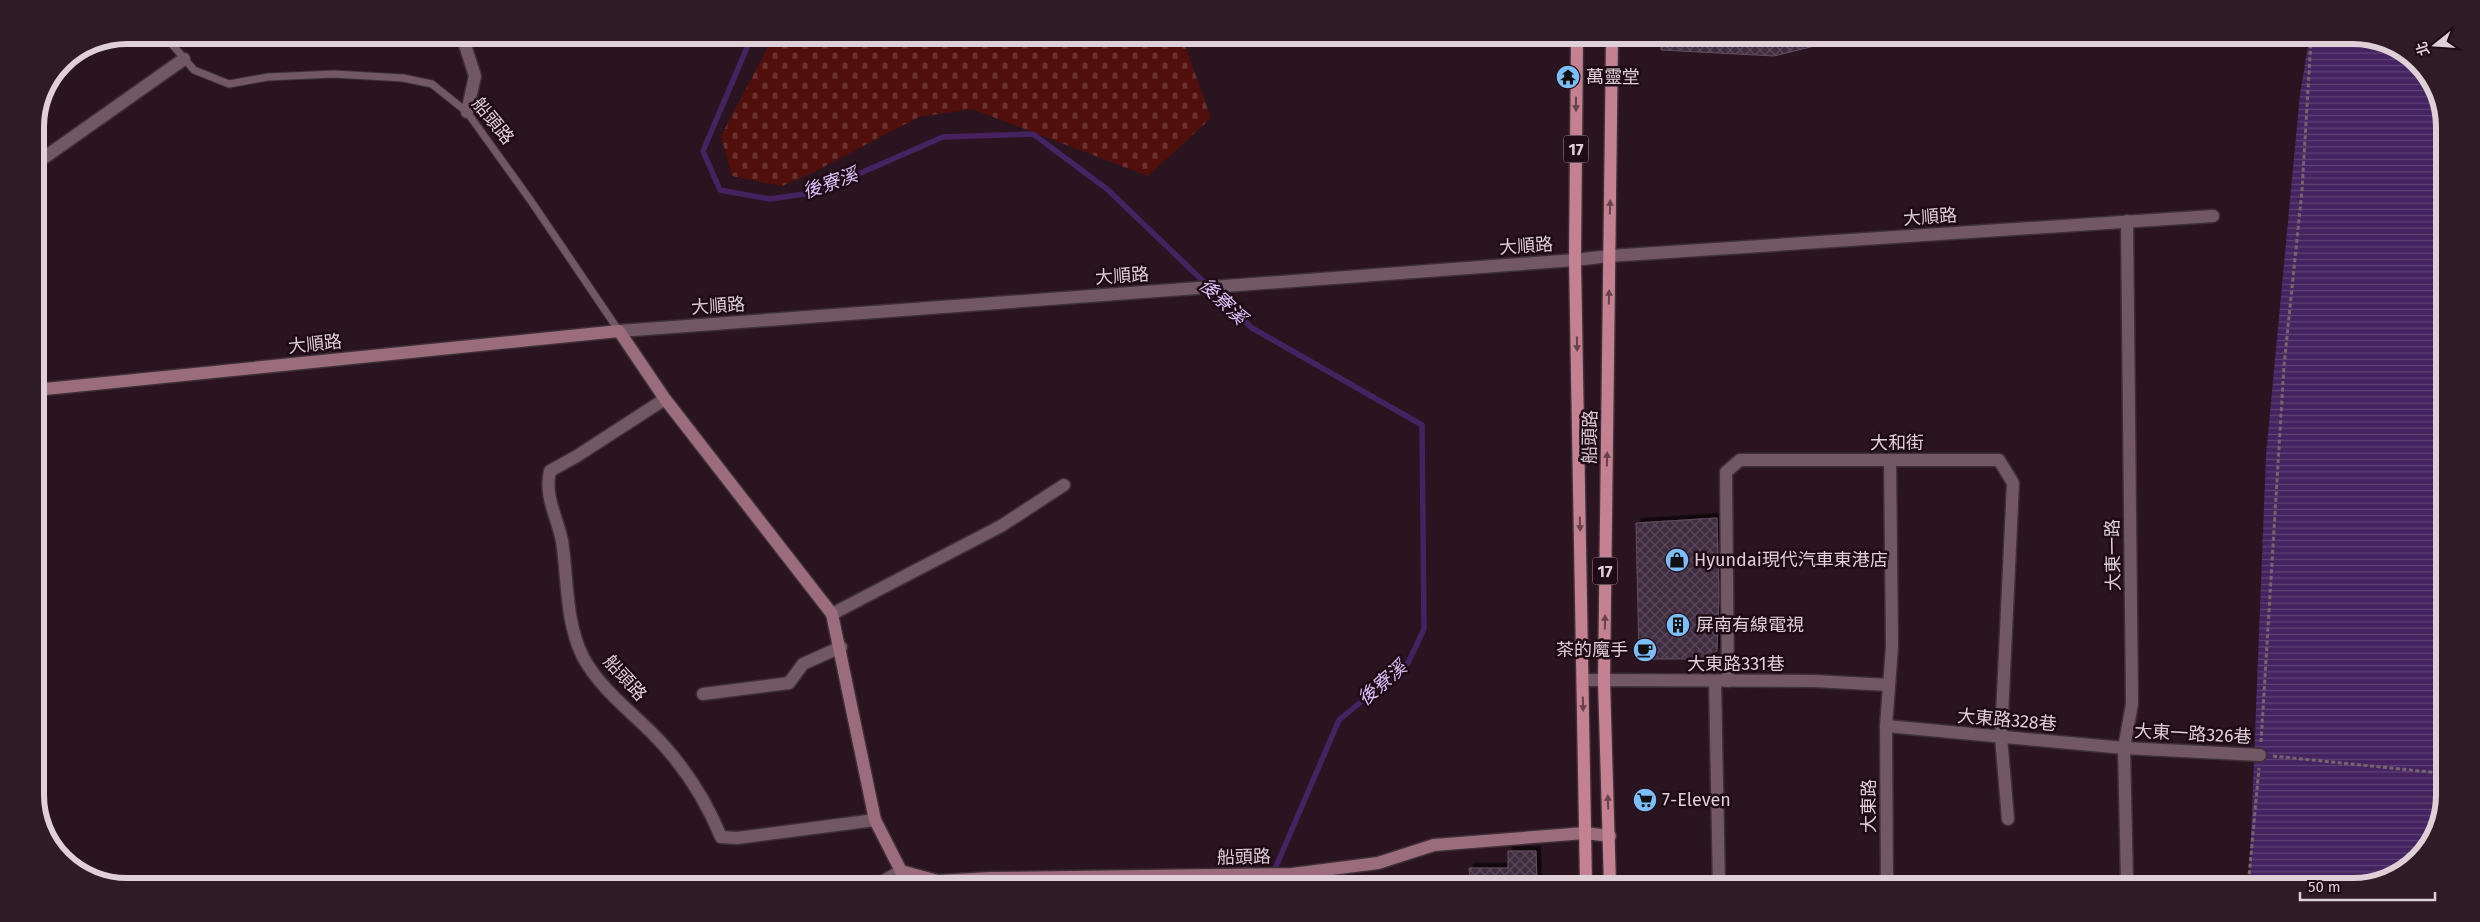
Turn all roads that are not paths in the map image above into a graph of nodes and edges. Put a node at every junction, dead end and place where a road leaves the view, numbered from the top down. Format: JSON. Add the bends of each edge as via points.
{"nodes":[{"id":1,"x":172,"y":44,"type":"edge"},
{"id":2,"x":465,"y":44,"type":"edge"},
{"id":3,"x":1577,"y":44,"type":"edge"},
{"id":4,"x":1612,"y":44,"type":"edge"},
{"id":5,"x":184,"y":59,"type":"junction"},
{"id":6,"x":466,"y":112,"type":"junction"},
{"id":7,"x":44,"y":158,"type":"edge"},
{"id":8,"x":2213,"y":216,"type":"dead end"},
{"id":9,"x":2127,"y":221,"type":"junction"},
{"id":10,"x":1609,"y":256,"type":"junction"},
{"id":11,"x":1575,"y":260,"type":"junction"},
{"id":12,"x":619,"y":331,"type":"junction"},
{"id":13,"x":44,"y":389,"type":"edge"},
{"id":14,"x":665,"y":399,"type":"junction"},
{"id":15,"x":1890,"y":460,"type":"junction"},
{"id":16,"x":1064,"y":485,"type":"dead end"},
{"id":17,"x":832,"y":614,"type":"junction"},
{"id":18,"x":841,"y":647,"type":"junction"},
{"id":19,"x":1583,"y":680,"type":"junction"},
{"id":20,"x":1604,"y":681,"type":"junction"},
{"id":21,"x":1715,"y":681,"type":"junction"},
{"id":22,"x":1728,"y":681,"type":"junction"},
{"id":23,"x":1889,"y":685,"type":"junction"},
{"id":24,"x":703,"y":694,"type":"dead end"},
{"id":25,"x":1886,"y":726,"type":"junction"},
{"id":26,"x":2002,"y":737,"type":"junction"},
{"id":27,"x":2124,"y":748,"type":"junction"},
{"id":28,"x":2260,"y":755,"type":"road end"},
{"id":29,"x":2008,"y":819,"type":"dead end"},
{"id":30,"x":875,"y":820,"type":"junction"},
{"id":31,"x":1585,"y":833,"type":"junction"},
{"id":32,"x":1610,"y":836,"type":"junction"},
{"id":33,"x":901,"y":871,"type":"junction"},
{"id":34,"x":889,"y":878,"type":"edge"},
{"id":35,"x":927,"y":878,"type":"edge"},
{"id":36,"x":1119,"y":878,"type":"edge"},
{"id":37,"x":1586,"y":878,"type":"edge"},
{"id":38,"x":1610,"y":878,"type":"edge"},
{"id":39,"x":1719,"y":878,"type":"edge"},
{"id":40,"x":1887,"y":878,"type":"edge"},
{"id":41,"x":2127,"y":878,"type":"edge"}],
"edges":[{"from":1,"to":5,"type":"lane","name":"船頭路"},
{"from":2,"to":6,"type":"street","via":[[475,76]]},
{"from":3,"to":11,"type":"main road","name":"船頭路","number":"17","one_way":true},
{"from":10,"to":4,"type":"main road","name":"船頭路","number":"17","one_way":true},
{"from":5,"to":6,"type":"lane","name":"船頭路","via":[[194,70],[229,84],[268,77],[334,74],[403,78],[432,84]]},
{"from":5,"to":7,"type":"street"},
{"from":6,"to":12,"type":"lane","name":"船頭路"},
{"from":8,"to":9,"type":"street","name":"大順路"},
{"from":9,"to":10,"type":"street","name":"大順路"},
{"from":9,"to":27,"type":"street","name":"大東一路","via":[[2132,704]]},
{"from":10,"to":11,"type":"street","name":"大順路"},
{"from":20,"to":10,"type":"main road","name":"船頭路","number":"17","one_way":true},
{"from":11,"to":12,"type":"street","name":"大順路"},
{"from":11,"to":19,"type":"main road","name":"船頭路","number":"17","one_way":true},
{"from":12,"to":13,"type":"street","name":"大順路"},
{"from":12,"to":14,"type":"street","name":"船頭路"},
{"from":14,"to":17,"type":"street","name":"船頭路"},
{"from":14,"to":30,"type":"street","name":"船頭路","via":[[550,471],[546,485],[562,540],[570,619],[583,656],[602,684],[654,734],[682,767],[710,810],[721,837],[737,838]]},
{"from":15,"to":22,"type":"street","name":"大和街","via":[[1740,460],[1726,472]]},
{"from":15,"to":23,"type":"street","name":"大東路","via":[[1892,647]]},
{"from":15,"to":26,"type":"street","name":"大和街","via":[[1999,460],[2013,483]]},
{"from":16,"to":17,"type":"street","via":[[1001,526]]},
{"from":17,"to":18,"type":"street","name":"船頭路"},
{"from":18,"to":24,"type":"street","via":[[803,664],[789,683]]},
{"from":18,"to":30,"type":"street","name":"船頭路"},
{"from":19,"to":20,"type":"street","name":"大東路331巷"},
{"from":19,"to":31,"type":"main road","name":"船頭路","number":"17","one_way":true},
{"from":20,"to":21,"type":"street","name":"大東路331巷"},
{"from":32,"to":20,"type":"main road","name":"船頭路","number":"17","one_way":true},
{"from":21,"to":22,"type":"street","name":"大東路331巷"},
{"from":21,"to":39,"type":"street"},
{"from":22,"to":23,"type":"street","name":"大東路331巷"},
{"from":23,"to":25,"type":"street","name":"大東路"},
{"from":25,"to":26,"type":"street","name":"大東路328巷"},
{"from":25,"to":40,"type":"street","name":"大東路"},
{"from":26,"to":27,"type":"street","name":"大東路328巷"},
{"from":26,"to":29,"type":"street"},
{"from":27,"to":28,"type":"street","name":"大東一路326巷"},
{"from":27,"to":41,"type":"street","name":"大東一路"},
{"from":30,"to":33,"type":"street","name":"船頭路"},
{"from":31,"to":32,"type":"street","name":"船頭路"},
{"from":31,"to":36,"type":"street","name":"船頭路","via":[[1434,845],[1378,863],[1292,874]]},
{"from":31,"to":37,"type":"main road","name":"船頭路","number":"17"},
{"from":32,"to":38,"type":"main road","name":"船頭路","number":"17"},
{"from":33,"to":34,"type":"street"},
{"from":33,"to":35,"type":"street","name":"船頭路"}]}
